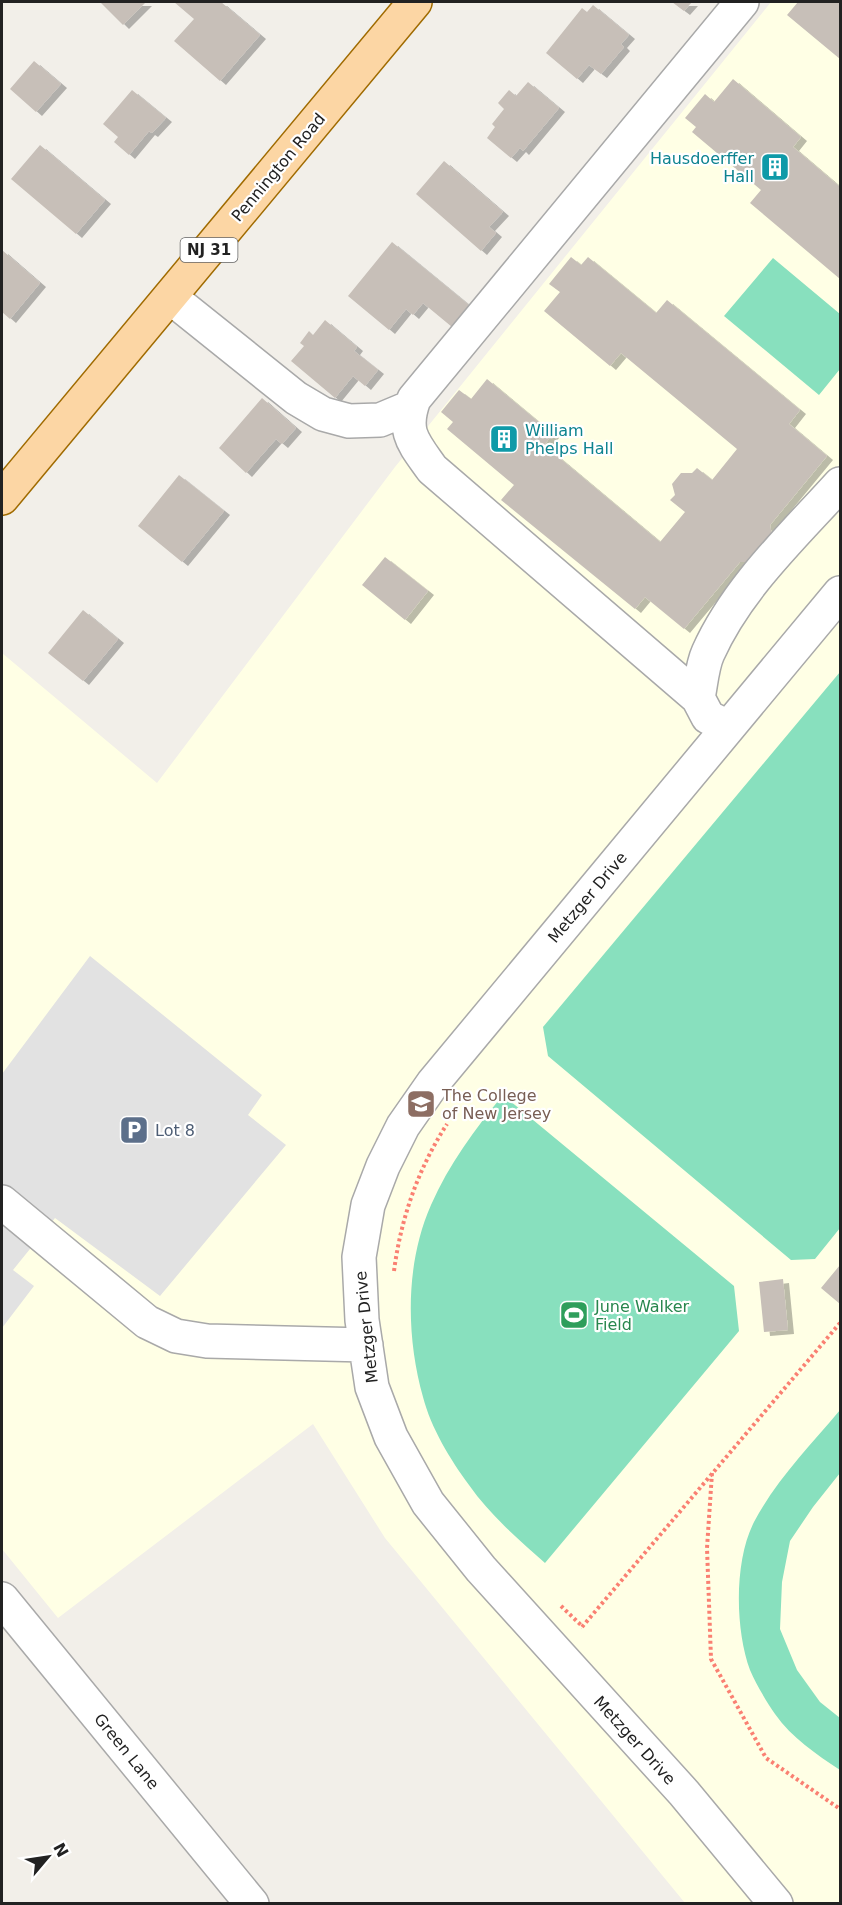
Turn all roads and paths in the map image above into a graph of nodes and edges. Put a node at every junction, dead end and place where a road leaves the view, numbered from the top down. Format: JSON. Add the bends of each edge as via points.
{"nodes":[{"id":1,"x":416,"y":2,"type":"edge"},
{"id":2,"x":742,"y":2,"type":"edge"},
{"id":3,"x":170,"y":297,"type":"junction"},
{"id":4,"x":411,"y":407,"type":"junction"},
{"id":5,"x":840,"y":484,"type":"edge"},
{"id":6,"x":2,"y":498,"type":"edge"},
{"id":7,"x":840,"y":593,"type":"edge"},
{"id":8,"x":698,"y":698,"type":"junction"},
{"id":9,"x":728,"y":728,"type":"junction"},
{"id":10,"x":451,"y":1118,"type":"dead end"},
{"id":11,"x":2,"y":1202,"type":"edge"},
{"id":12,"x":393,"y":1279,"type":"dead end"},
{"id":13,"x":840,"y":1323,"type":"edge"},
{"id":14,"x":366,"y":1345,"type":"junction"},
{"id":15,"x":712,"y":1472,"type":"junction"},
{"id":16,"x":2,"y":1599,"type":"edge"},
{"id":17,"x":559,"y":1604,"type":"dead end"},
{"id":18,"x":583,"y":1627,"type":"junction"},
{"id":19,"x":559,"y":1656,"type":"junction"},
{"id":20,"x":840,"y":1809,"type":"edge"},
{"id":21,"x":252,"y":1904,"type":"edge"},
{"id":22,"x":776,"y":1904,"type":"edge"}],
"edges":[{"from":1,"to":3,"type":"main road","name":"Pennington Road","number":"NJ 31"},
{"from":2,"to":4,"type":"street"},
{"from":3,"to":4,"type":"street","via":[[296,398],[323,414],[349,421],[380,420]]},
{"from":3,"to":6,"type":"main road","name":"Pennington Road","number":"NJ 31"},
{"from":4,"to":8,"type":"street","via":[[409,433],[432,469]]},
{"from":5,"to":8,"type":"street","via":[[758,575],[721,627],[706,655]]},
{"from":7,"to":9,"type":"street","name":"Metzger Drive"},
{"from":8,"to":9,"type":"street","via":[[708,717]]},
{"from":9,"to":14,"type":"street","name":"Metzger Drive","via":[[434,1083],[403,1126],[383,1166],[364,1226],[359,1257]]},
{"from":10,"to":12,"type":"path","via":[[432,1147],[410,1195]]},
{"from":11,"to":14,"type":"street","via":[[147,1322],[176,1336],[207,1341]]},
{"from":13,"to":15,"type":"path"},
{"from":14,"to":19,"type":"street","name":"Metzger Drive","via":[[372,1387],[391,1437],[428,1503]]},
{"from":15,"to":18,"type":"path"},
{"from":15,"to":20,"type":"path","via":[[707,1548],[711,1659],[766,1758]]},
{"from":16,"to":21,"type":"street","name":"Green Lane"},
{"from":17,"to":18,"type":"path"},
{"from":18,"to":19,"type":"path"},
{"from":19,"to":22,"type":"street","name":"Metzger Drive","via":[[684,1793]]}]}
